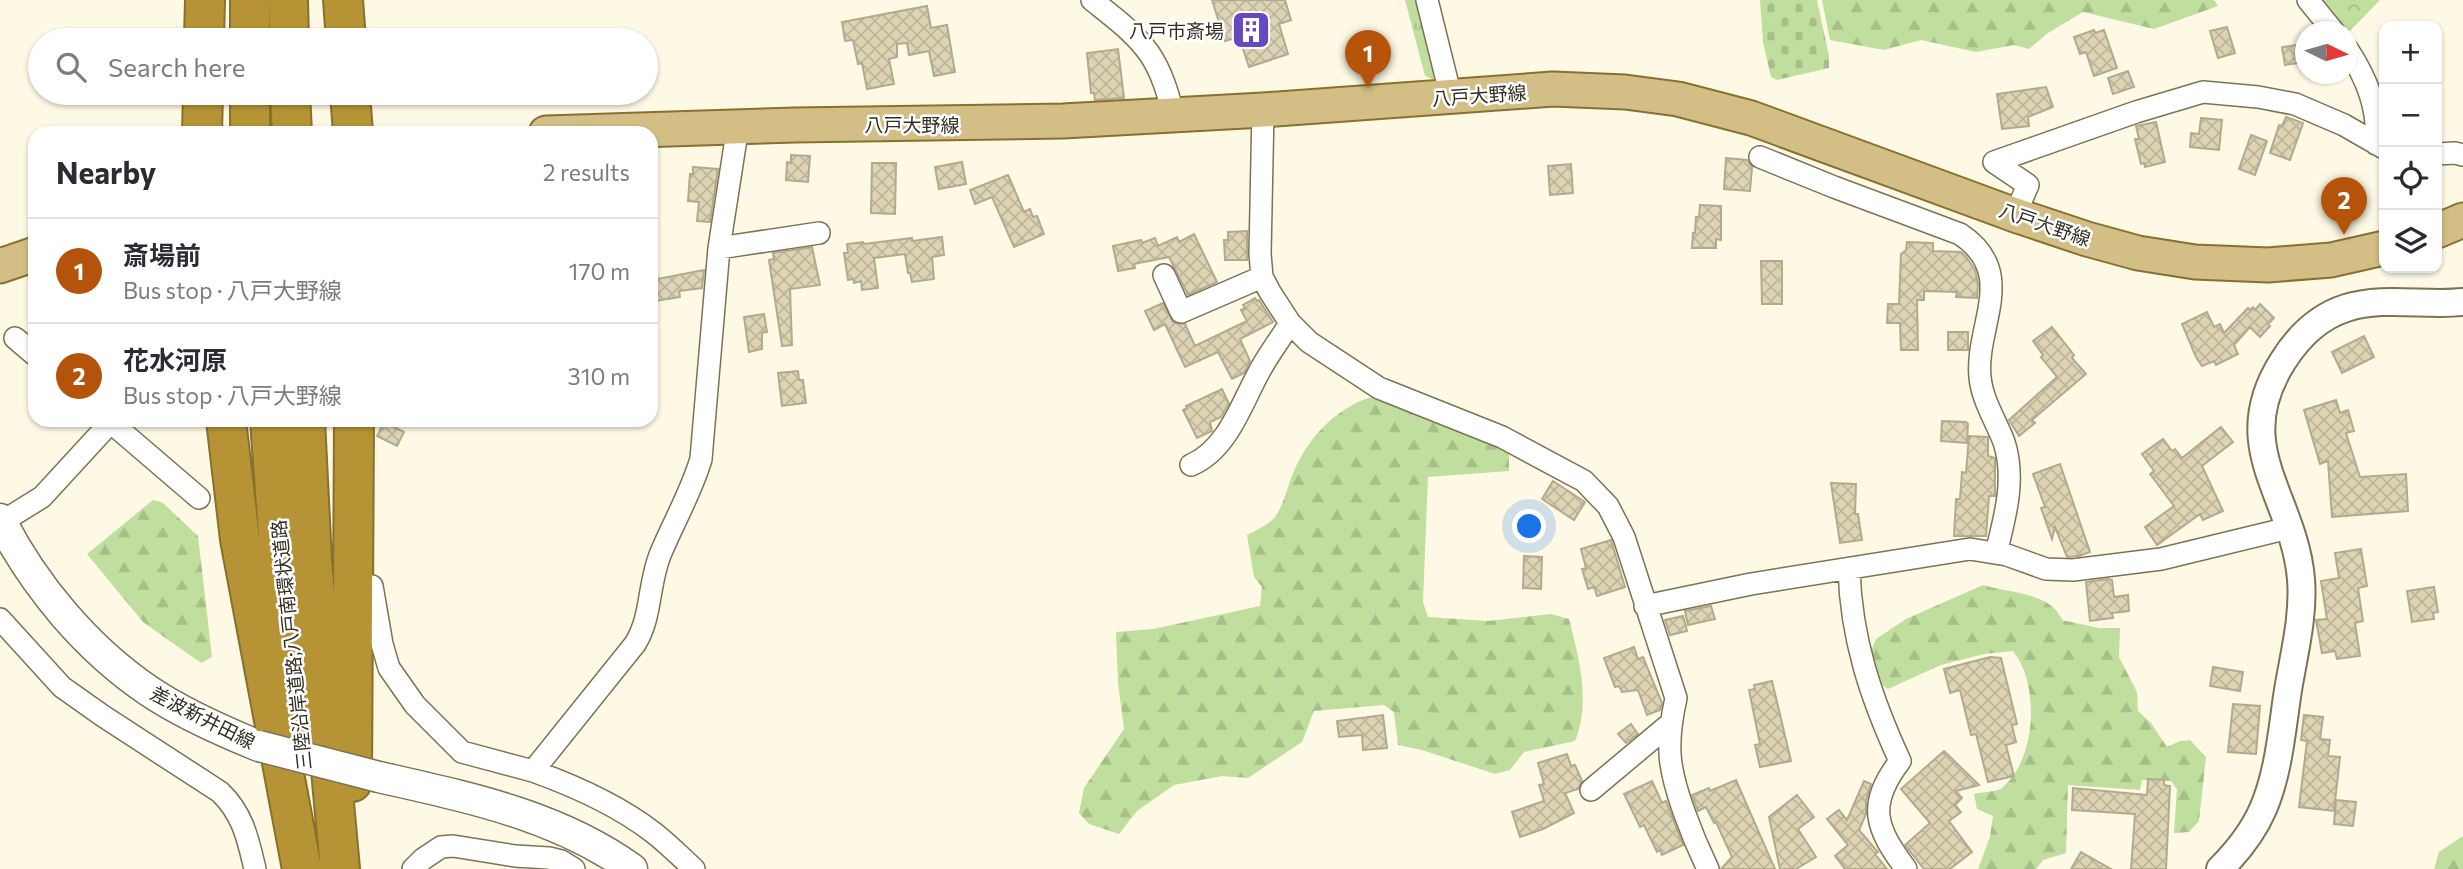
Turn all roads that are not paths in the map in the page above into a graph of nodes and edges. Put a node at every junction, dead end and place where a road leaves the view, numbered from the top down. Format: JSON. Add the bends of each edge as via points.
{"nodes":[{"id":1,"x":205,"y":0,"type":"edge"},
{"id":2,"x":250,"y":0,"type":"edge"},
{"id":3,"x":288,"y":0,"type":"edge"},
{"id":4,"x":343,"y":0,"type":"edge"},
{"id":5,"x":1092,"y":0,"type":"edge"},
{"id":6,"x":1427,"y":0,"type":"edge"},
{"id":7,"x":2308,"y":0,"type":"edge"},
{"id":8,"x":2325,"y":21,"type":"edge"},
{"id":9,"x":204,"y":28,"type":"edge"},
{"id":10,"x":250,"y":28,"type":"edge"},
{"id":11,"x":289,"y":28,"type":"edge"},
{"id":12,"x":345,"y":28,"type":"edge"},
{"id":13,"x":2358,"y":69,"type":"edge"},
{"id":14,"x":1451,"y":97,"type":"junction"},
{"id":15,"x":203,"y":105,"type":"edge"},
{"id":16,"x":250,"y":105,"type":"edge"},
{"id":17,"x":291,"y":105,"type":"edge"},
{"id":18,"x":351,"y":105,"type":"edge"},
{"id":19,"x":1263,"y":110,"type":"junction"},
{"id":20,"x":1174,"y":116,"type":"junction"},
{"id":21,"x":202,"y":126,"type":"edge"},
{"id":22,"x":250,"y":126,"type":"edge"},
{"id":23,"x":292,"y":126,"type":"edge"},
{"id":24,"x":352,"y":126,"type":"edge"},
{"id":25,"x":738,"y":126,"type":"junction"},
{"id":26,"x":658,"y":129,"type":"edge"},
{"id":27,"x":2379,"y":139,"type":"edge"},
{"id":28,"x":2379,"y":145,"type":"edge"},
{"id":29,"x":2442,"y":154,"type":"edge"},
{"id":30,"x":2463,"y":155,"type":"edge"},
{"id":31,"x":1760,"y":157,"type":"dead end"},
{"id":32,"x":2015,"y":215,"type":"junction"},
{"id":33,"x":2463,"y":220,"type":"edge"},
{"id":34,"x":2442,"y":229,"type":"edge"},
{"id":35,"x":819,"y":233,"type":"dead end"},
{"id":36,"x":719,"y":248,"type":"junction"},
{"id":37,"x":2379,"y":249,"type":"edge"},
{"id":38,"x":28,"y":256,"type":"edge"},
{"id":39,"x":0,"y":266,"type":"edge"},
{"id":40,"x":1164,"y":275,"type":"dead end"},
{"id":41,"x":1262,"y":277,"type":"junction"},
{"id":42,"x":2463,"y":302,"type":"edge"},
{"id":43,"x":1290,"y":323,"type":"junction"},
{"id":44,"x":15,"y":338,"type":"dead end"},
{"id":45,"x":28,"y":349,"type":"edge"},
{"id":46,"x":105,"y":427,"type":"edge"},
{"id":47,"x":117,"y":427,"type":"edge"},
{"id":48,"x":227,"y":427,"type":"edge"},
{"id":49,"x":270,"y":427,"type":"edge"},
{"id":50,"x":305,"y":427,"type":"edge"},
{"id":51,"x":354,"y":427,"type":"edge"},
{"id":52,"x":1191,"y":465,"type":"dead end"},
{"id":53,"x":199,"y":498,"type":"dead end"},
{"id":54,"x":0,"y":521,"type":"edge"},
{"id":55,"x":2289,"y":528,"type":"junction"},
{"id":56,"x":1996,"y":553,"type":"junction"},
{"id":57,"x":1849,"y":569,"type":"junction"},
{"id":58,"x":372,"y":586,"type":"dead end"},
{"id":59,"x":1645,"y":606,"type":"junction"},
{"id":60,"x":0,"y":619,"type":"edge"},
{"id":61,"x":1671,"y":723,"type":"junction"},
{"id":62,"x":533,"y":771,"type":"junction"},
{"id":63,"x":1591,"y":790,"type":"dead end"},
{"id":64,"x":255,"y":869,"type":"edge"},
{"id":65,"x":302,"y":869,"type":"edge"},
{"id":66,"x":316,"y":869,"type":"edge"},
{"id":67,"x":340,"y":869,"type":"edge"},
{"id":68,"x":348,"y":869,"type":"edge"},
{"id":69,"x":413,"y":869,"type":"edge"},
{"id":70,"x":574,"y":869,"type":"edge"},
{"id":71,"x":632,"y":869,"type":"edge"},
{"id":72,"x":694,"y":869,"type":"edge"},
{"id":73,"x":1707,"y":869,"type":"edge"},
{"id":74,"x":1906,"y":869,"type":"edge"},
{"id":75,"x":2220,"y":869,"type":"edge"}],
"edges":[{"from":1,"to":9,"type":"highway"},
{"from":2,"to":10,"type":"highway"},
{"from":3,"to":11,"type":"highway"},
{"from":4,"to":12,"type":"highway"},
{"from":5,"to":20,"type":"street","via":[[1149,53],[1164,81]]},
{"from":6,"to":14,"type":"street"},
{"from":7,"to":8,"type":"street"},
{"from":13,"to":27,"type":"street","via":[[2368,87]]},
{"from":14,"to":19,"type":"main road","name":"八戸大野線"},
{"from":14,"to":32,"type":"main road","name":"八戸大野線","via":[[1553,89],[1678,99],[1751,118]]},
{"from":15,"to":21,"type":"highway"},
{"from":16,"to":22,"type":"highway"},
{"from":17,"to":23,"type":"highway"},
{"from":18,"to":24,"type":"highway"},
{"from":19,"to":20,"type":"main road","name":"八戸大野線"},
{"from":19,"to":41,"type":"street"},
{"from":20,"to":25,"type":"main road","name":"八戸大野線"},
{"from":25,"to":26,"type":"main road","name":"八戸大野線"},
{"from":25,"to":36,"type":"street"},
{"from":28,"to":32,"type":"street","via":[[2295,104],[2203,92],[1994,162],[2028,185]]},
{"from":29,"to":30,"type":"street"},
{"from":31,"to":56,"type":"street","via":[[1975,243],[1990,274],[1991,293],[1980,380],[2009,467],[2007,509]]},
{"from":32,"to":37,"type":"main road","name":"八戸大野線","via":[[2138,253],[2195,262],[2268,265],[2331,260]]},
{"from":33,"to":34,"type":"main road"},
{"from":35,"to":36,"type":"street"},
{"from":36,"to":62,"type":"street","via":[[701,459],[660,556],[644,630]]},
{"from":38,"to":39,"type":"main road"},
{"from":40,"to":41,"type":"street","via":[[1181,312]]},
{"from":41,"to":43,"type":"street"},
{"from":42,"to":55,"type":"street","via":[[2348,307],[2321,320],[2288,353],[2267,388],[2261,431],[2267,466]]},
{"from":43,"to":52,"type":"street","via":[[1223,438],[1204,460]]},
{"from":43,"to":59,"type":"street","via":[[1309,342],[1379,388],[1502,437],[1584,481],[1608,506],[1624,537]]},
{"from":44,"to":45,"type":"street"},
{"from":46,"to":54,"type":"street","via":[[42,498]]},
{"from":47,"to":53,"type":"street"},
{"from":48,"to":65,"type":"highway","via":[[240,539]]},
{"from":49,"to":66,"type":"highway","name":"三陸沿岸道路;八戸南環状道路","via":[[281,576]]},
{"from":50,"to":67,"type":"highway","name":"三陸沿岸道路;八戸南環状道路","via":[[312,561]]},
{"from":51,"to":68,"type":"highway","via":[[354,747]]},
{"from":54,"to":71,"type":"main road","name":"差波新井田線","bridge":true,"via":[[44,589],[106,656],[149,691],[227,734],[526,814],[572,833]]},
{"from":55,"to":56,"type":"street","via":[[2161,559],[2073,570],[2046,569]]},
{"from":55,"to":75,"type":"street","via":[[2301,598],[2276,767],[2250,835]]},
{"from":56,"to":57,"type":"street","via":[[1970,549]]},
{"from":57,"to":59,"type":"street"},
{"from":57,"to":74,"type":"street","via":[[1863,665],[1876,709],[1900,761],[1882,795],[1878,815],[1881,830]]},
{"from":58,"to":62,"type":"street","via":[[389,668],[415,705],[462,752]]},
{"from":59,"to":61,"type":"street","via":[[1676,698]]},
{"from":60,"to":64,"type":"street","via":[[62,687],[220,792],[246,831]]},
{"from":61,"to":63,"type":"street"},
{"from":61,"to":73,"type":"street","via":[[1670,755],[1676,781]]},
{"from":62,"to":72,"type":"street","via":[[621,811]]},
{"from":69,"to":70,"type":"street","via":[[441,847],[453,846],[549,858]]}]}
